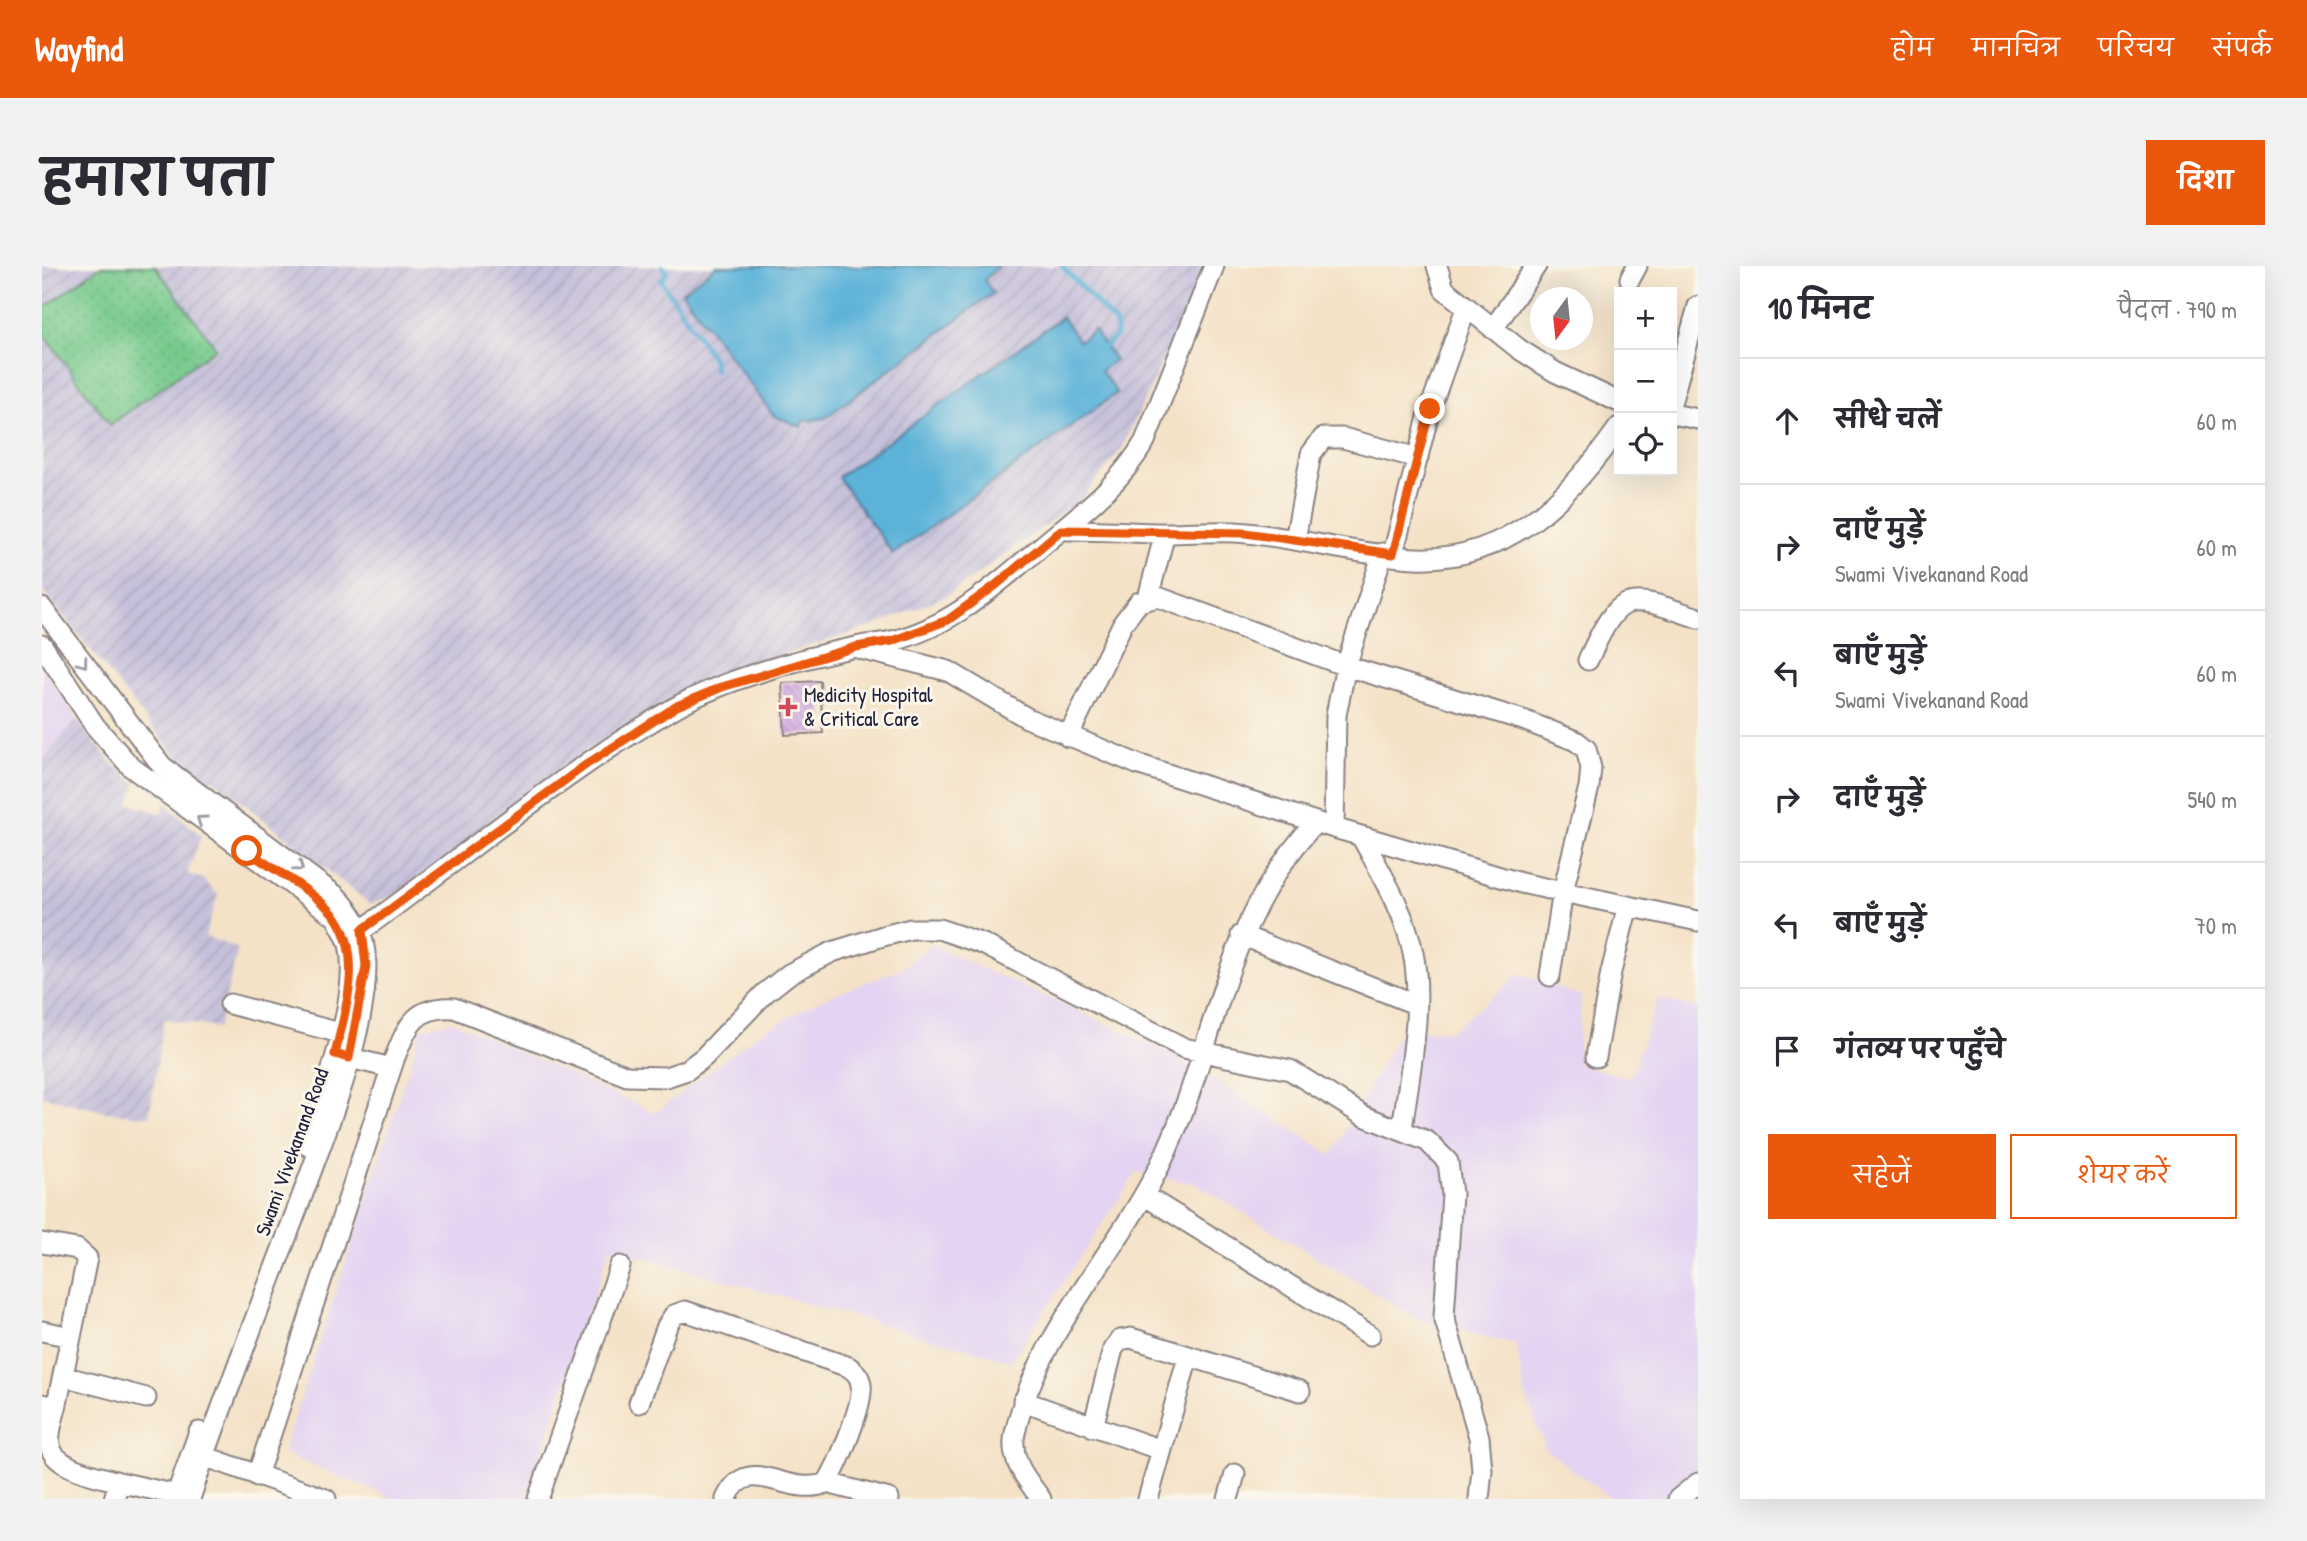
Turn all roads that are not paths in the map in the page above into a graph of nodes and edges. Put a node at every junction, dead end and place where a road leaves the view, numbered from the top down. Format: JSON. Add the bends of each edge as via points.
{"nodes":[{"id":1,"x":1214,"y":266,"type":"edge"},
{"id":2,"x":1439,"y":266,"type":"edge"},
{"id":3,"x":1536,"y":266,"type":"edge"},
{"id":4,"x":1698,"y":306,"type":"edge"},
{"id":5,"x":1466,"y":308,"type":"junction"},
{"id":6,"x":1493,"y":329,"type":"junction"},
{"id":7,"x":1677,"y":382,"type":"edge"},
{"id":8,"x":1614,"y":399,"type":"edge"},
{"id":9,"x":1677,"y":415,"type":"edge"},
{"id":10,"x":1698,"y":419,"type":"edge"},
{"id":11,"x":1614,"y":433,"type":"edge"},
{"id":12,"x":1418,"y":458,"type":"junction"},
{"id":13,"x":1061,"y":530,"type":"junction"},
{"id":14,"x":1165,"y":533,"type":"junction"},
{"id":15,"x":1295,"y":540,"type":"junction"},
{"id":16,"x":1388,"y":554,"type":"junction"},
{"id":17,"x":1148,"y":598,"type":"junction"},
{"id":18,"x":42,"y":608,"type":"edge"},
{"id":19,"x":1698,"y":618,"type":"edge"},
{"id":20,"x":42,"y":645,"type":"edge"},
{"id":21,"x":856,"y":647,"type":"junction"},
{"id":22,"x":1588,"y":660,"type":"dead end"},
{"id":23,"x":1346,"y":666,"type":"junction"},
{"id":24,"x":1068,"y":737,"type":"junction"},
{"id":25,"x":1325,"y":825,"type":"junction"},
{"id":26,"x":1361,"y":836,"type":"junction"},
{"id":27,"x":1563,"y":891,"type":"junction"},
{"id":28,"x":1628,"y":906,"type":"junction"},
{"id":29,"x":1697,"y":915,"type":"edge"},
{"id":30,"x":362,"y":930,"type":"junction"},
{"id":31,"x":1241,"y":935,"type":"junction"},
{"id":32,"x":1550,"y":976,"type":"dead end"},
{"id":33,"x":230,"y":1004,"type":"dead end"},
{"id":34,"x":1415,"y":1004,"type":"junction"},
{"id":35,"x":340,"y":1033,"type":"junction"},
{"id":36,"x":1200,"y":1053,"type":"junction"},
{"id":37,"x":342,"y":1056,"type":"junction"},
{"id":38,"x":1596,"y":1057,"type":"dead end"},
{"id":39,"x":391,"y":1068,"type":"junction"},
{"id":40,"x":1402,"y":1129,"type":"junction"},
{"id":41,"x":1145,"y":1196,"type":"junction"},
{"id":42,"x":42,"y":1243,"type":"edge"},
{"id":43,"x":620,"y":1266,"type":"dead end"},
{"id":44,"x":42,"y":1331,"type":"edge"},
{"id":45,"x":1370,"y":1335,"type":"dead end"},
{"id":46,"x":71,"y":1337,"type":"junction"},
{"id":47,"x":1188,"y":1357,"type":"junction"},
{"id":48,"x":63,"y":1376,"type":"junction"},
{"id":49,"x":1300,"y":1391,"type":"dead end"},
{"id":50,"x":146,"y":1398,"type":"dead end"},
{"id":51,"x":1023,"y":1401,"type":"junction"},
{"id":52,"x":639,"y":1403,"type":"dead end"},
{"id":53,"x":49,"y":1406,"type":"edge"},
{"id":54,"x":1093,"y":1427,"type":"junction"},
{"id":55,"x":1161,"y":1450,"type":"junction"},
{"id":56,"x":198,"y":1454,"type":"junction"},
{"id":57,"x":1235,"y":1474,"type":"dead end"},
{"id":58,"x":257,"y":1476,"type":"junction"},
{"id":59,"x":827,"y":1483,"type":"junction"},
{"id":60,"x":1698,"y":1483,"type":"edge"},
{"id":61,"x":117,"y":1490,"type":"edge"},
{"id":62,"x":181,"y":1498,"type":"edge"},
{"id":63,"x":326,"y":1499,"type":"edge"},
{"id":64,"x":538,"y":1499,"type":"edge"},
{"id":65,"x":726,"y":1499,"type":"edge"},
{"id":66,"x":889,"y":1499,"type":"edge"},
{"id":67,"x":1041,"y":1499,"type":"edge"},
{"id":68,"x":1147,"y":1499,"type":"edge"},
{"id":69,"x":1228,"y":1499,"type":"edge"},
{"id":70,"x":1479,"y":1499,"type":"edge"},
{"id":71,"x":1678,"y":1499,"type":"edge"}],
"edges":[{"from":1,"to":13,"type":"street","via":[[1145,441],[1105,494]]},
{"from":2,"to":5,"type":"street","via":[[1444,289]]},
{"from":3,"to":6,"type":"street"},
{"from":4,"to":7,"type":"street"},
{"from":5,"to":6,"type":"street"},
{"from":5,"to":12,"type":"street","via":[[1440,376]]},
{"from":6,"to":8,"type":"street","via":[[1555,372]]},
{"from":9,"to":10,"type":"street"},
{"from":11,"to":16,"type":"street","via":[[1578,480],[1523,530],[1461,555]]},
{"from":12,"to":15,"type":"street","via":[[1343,438],[1323,438],[1311,454]]},
{"from":12,"to":16,"type":"street"},
{"from":13,"to":14,"type":"street"},
{"from":13,"to":21,"type":"street","via":[[948,620],[892,641]]},
{"from":14,"to":15,"type":"street","via":[[1245,533]]},
{"from":14,"to":17,"type":"street"},
{"from":15,"to":16,"type":"street"},
{"from":16,"to":23,"type":"street"},
{"from":17,"to":23,"type":"street","via":[[1172,601]]},
{"from":17,"to":24,"type":"street","via":[[1139,602],[1123,623]]},
{"from":18,"to":30,"type":"street","name":"Swami Vivekanand Road","one_way":true,"via":[[162,766],[335,895]]},
{"from":19,"to":22,"type":"street","via":[[1650,602],[1623,604],[1611,614]]},
{"from":35,"to":20,"type":"street","name":"Swami Vivekanand Road","one_way":true,"via":[[351,965],[348,941],[336,917],[131,767],[95,726]]},
{"from":21,"to":24,"type":"street","via":[[948,671]]},
{"from":21,"to":30,"type":"street","via":[[722,687],[677,706],[587,764]]},
{"from":23,"to":25,"type":"street"},
{"from":23,"to":27,"type":"street","via":[[1523,720],[1586,749],[1590,787]]},
{"from":24,"to":25,"type":"street","via":[[1136,764]]},
{"from":25,"to":26,"type":"street"},
{"from":25,"to":31,"type":"street","via":[[1279,866]]},
{"from":26,"to":27,"type":"street"},
{"from":26,"to":34,"type":"street","via":[[1398,904],[1410,937]]},
{"from":27,"to":28,"type":"street"},
{"from":27,"to":32,"type":"street"},
{"from":28,"to":29,"type":"street"},
{"from":28,"to":38,"type":"street"},
{"from":30,"to":37,"type":"street","name":"Swami Vivekanand Road","via":[[366,966]]},
{"from":31,"to":34,"type":"street"},
{"from":31,"to":36,"type":"street"},
{"from":33,"to":35,"type":"street"},
{"from":34,"to":40,"type":"street"},
{"from":35,"to":37,"type":"street","name":"Swami Vivekanand Road"},
{"from":36,"to":39,"type":"street","via":[[961,934],[911,929],[832,952],[789,974],[704,1057],[687,1070],[666,1077],[626,1076],[454,1008],[440,1007],[413,1020]]},
{"from":36,"to":40,"type":"street","via":[[1290,1070],[1364,1116]]},
{"from":36,"to":41,"type":"street","via":[[1172,1138]]},
{"from":37,"to":39,"type":"street"},
{"from":37,"to":56,"type":"street","name":"Swami Vivekanand Road","via":[[332,1115]]},
{"from":39,"to":58,"type":"street"},
{"from":40,"to":70,"type":"street","via":[[1440,1152],[1451,1175],[1444,1317],[1479,1437]]},
{"from":41,"to":45,"type":"street"},
{"from":41,"to":51,"type":"street","via":[[1050,1347]]},
{"from":42,"to":46,"type":"street","via":[[77,1249],[87,1258]]},
{"from":43,"to":64,"type":"street"},
{"from":44,"to":46,"type":"street"},
{"from":46,"to":48,"type":"street"},
{"from":47,"to":49,"type":"street"},
{"from":47,"to":54,"type":"street","via":[[1141,1340],[1120,1340],[1113,1349]]},
{"from":47,"to":55,"type":"street"},
{"from":48,"to":50,"type":"street"},
{"from":48,"to":53,"type":"street"},
{"from":51,"to":54,"type":"street"},
{"from":51,"to":67,"type":"street","via":[[1013,1450]]},
{"from":52,"to":59,"type":"street","via":[[667,1326],[674,1315],[685,1311],[849,1367],[859,1376],[862,1388]]},
{"from":53,"to":61,"type":"street","via":[[52,1453]]},
{"from":54,"to":55,"type":"street"},
{"from":55,"to":68,"type":"street"},
{"from":56,"to":58,"type":"street"},
{"from":56,"to":62,"type":"street","name":"Swami Vivekanand Road"},
{"from":57,"to":69,"type":"street"},
{"from":58,"to":63,"type":"street"},
{"from":59,"to":65,"type":"street","via":[[800,1490],[743,1478],[732,1485]]},
{"from":59,"to":66,"type":"street"},
{"from":60,"to":71,"type":"street"},
{"from":61,"to":62,"type":"street"}]}
